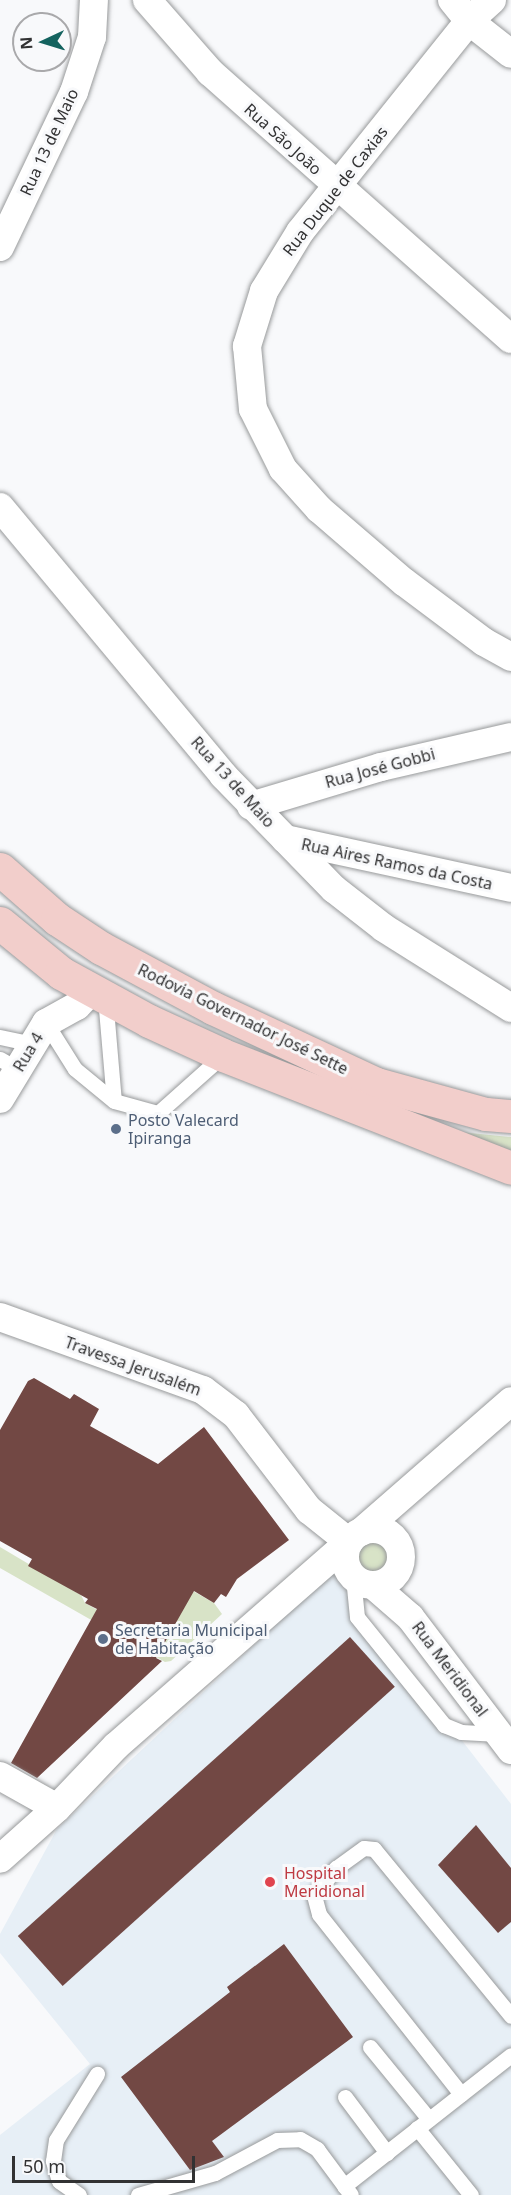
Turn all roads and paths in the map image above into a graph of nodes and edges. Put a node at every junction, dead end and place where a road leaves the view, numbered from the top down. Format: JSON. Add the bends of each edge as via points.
{"nodes":[{"id":1,"x":94,"y":0,"type":"edge"},
{"id":2,"x":147,"y":0,"type":"edge"},
{"id":3,"x":492,"y":0,"type":"edge"},
{"id":4,"x":460,"y":10,"type":"edge"},
{"id":5,"x":511,"y":54,"type":"edge"},
{"id":6,"x":337,"y":188,"type":"junction"},
{"id":7,"x":0,"y":247,"type":"edge"},
{"id":8,"x":511,"y":339,"type":"edge"},
{"id":9,"x":0,"y":507,"type":"edge"},
{"id":10,"x":511,"y":657,"type":"edge"},
{"id":11,"x":511,"y":737,"type":"edge"},
{"id":12,"x":251,"y":806,"type":"junction"},
{"id":13,"x":284,"y":838,"type":"junction"},
{"id":14,"x":0,"y":869,"type":"edge"},
{"id":15,"x":511,"y":888,"type":"edge"},
{"id":16,"x":0,"y":923,"type":"edge"},
{"id":17,"x":98,"y":993,"type":"junction"},
{"id":18,"x":213,"y":1008,"type":"junction"},
{"id":19,"x":511,"y":1008,"type":"edge"},
{"id":20,"x":39,"y":1034,"type":"junction"},
{"id":21,"x":0,"y":1037,"type":"edge"},
{"id":22,"x":223,"y":1055,"type":"junction"},
{"id":23,"x":9,"y":1064,"type":"edge"},
{"id":24,"x":0,"y":1099,"type":"edge"},
{"id":25,"x":114,"y":1101,"type":"junction"},
{"id":26,"x":511,"y":1116,"type":"edge"},
{"id":27,"x":511,"y":1168,"type":"edge"},
{"id":28,"x":0,"y":1317,"type":"edge"},
{"id":29,"x":511,"y":1401,"type":"edge"},
{"id":30,"x":399,"y":1497,"type":"junction"},
{"id":31,"x":355,"y":1537,"type":"junction"},
{"id":32,"x":401,"y":1553,"type":"junction"},
{"id":33,"x":363,"y":1581,"type":"junction"},
{"id":34,"x":410,"y":1617,"type":"junction"},
{"id":35,"x":505,"y":1742,"type":"edge"},
{"id":36,"x":0,"y":1776,"type":"edge"},
{"id":37,"x":57,"y":1808,"type":"junction"},
{"id":38,"x":0,"y":1859,"type":"edge"},
{"id":39,"x":511,"y":2016,"type":"edge"},
{"id":40,"x":370,"y":2047,"type":"dead end"},
{"id":41,"x":511,"y":2055,"type":"edge"},
{"id":42,"x":97,"y":2074,"type":"dead end"},
{"id":43,"x":461,"y":2094,"type":"junction"},
{"id":44,"x":345,"y":2097,"type":"dead end"},
{"id":45,"x":423,"y":2124,"type":"junction"},
{"id":46,"x":387,"y":2153,"type":"junction"},
{"id":47,"x":348,"y":2190,"type":"edge"},
{"id":48,"x":79,"y":2195,"type":"edge"},
{"id":49,"x":138,"y":2195,"type":"edge"},
{"id":50,"x":471,"y":2195,"type":"edge"}],
"edges":[{"from":1,"to":7,"type":"street","name":"Rua 13 de Maio","via":[[92,37],[74,92]]},
{"from":2,"to":6,"type":"street","name":"Rua São João","via":[[210,72]]},
{"from":3,"to":4,"type":"street","name":"Rua Duque de Caxias"},
{"from":4,"to":5,"type":"street"},
{"from":4,"to":6,"type":"street","name":"Rua Duque de Caxias"},
{"from":6,"to":8,"type":"street","name":"Rua São João"},
{"from":6,"to":10,"type":"street","name":"Rua Duque de Caxias","via":[[281,260],[252,319],[247,346],[254,409],[283,469],[319,509],[454,620]]},
{"from":9,"to":12,"type":"street","name":"Rua 13 de Maio"},
{"from":11,"to":12,"type":"street","name":"Rua José Gobbi","via":[[381,767]]},
{"from":12,"to":13,"type":"street","name":"Rua 13 de Maio"},
{"from":13,"to":15,"type":"street","name":"Rua Aires Ramos da Costa"},
{"from":13,"to":19,"type":"street","name":"Rua 13 de Maio","via":[[359,910]]},
{"from":14,"to":18,"type":"main road","name":"Rodovia Governador José Sette","via":[[57,919],[101,948]]},
{"from":16,"to":17,"type":"main road","name":"Rodovia Governador José Sette","via":[[61,973]]},
{"from":17,"to":18,"type":"main road","via":[[131,976]]},
{"from":17,"to":20,"type":"street","name":"Rua 4"},
{"from":17,"to":22,"type":"main road","name":"Rodovia Governador José Sette"},
{"from":17,"to":25,"type":"lane"},
{"from":18,"to":26,"type":"main road","name":"Rodovia Governador José Sette","via":[[376,1084],[486,1114]]},
{"from":20,"to":21,"type":"lane"},
{"from":20,"to":23,"type":"street","name":"Rua 4"},
{"from":20,"to":25,"type":"lane"},
{"from":22,"to":25,"type":"lane","via":[[158,1113]]},
{"from":22,"to":27,"type":"main road","name":"Rodovia Governador José Sette"},
{"from":23,"to":24,"type":"street","name":"Rua 4"},
{"from":28,"to":31,"type":"street","name":"Travessa Jerusalém","via":[[203,1390],[236,1415],[309,1510]]},
{"from":29,"to":30,"type":"street"},
{"from":30,"to":31,"type":"street"},
{"from":30,"to":32,"type":"street","via":[[394,1530]]},
{"from":31,"to":32,"type":"street","via":[[384,1531]]},
{"from":31,"to":33,"type":"street","via":[[345,1558]]},
{"from":31,"to":37,"type":"street","via":[[116,1746]]},
{"from":32,"to":33,"type":"street","via":[[395,1575]]},
{"from":32,"to":34,"type":"street"},
{"from":33,"to":34,"type":"street"},
{"from":33,"to":35,"type":"lane","via":[[357,1617],[444,1725]]},
{"from":34,"to":35,"type":"street","name":"Rua Meridional"},
{"from":36,"to":37,"type":"street"},
{"from":37,"to":38,"type":"street"},
{"from":39,"to":43,"type":"lane","via":[[383,1855],[364,1848],[336,1868],[314,1896],[314,1905]]},
{"from":40,"to":45,"type":"lane"},
{"from":41,"to":43,"type":"lane"},
{"from":42,"to":48,"type":"lane","via":[[56,2140],[53,2161],[59,2181]]},
{"from":43,"to":45,"type":"lane"},
{"from":44,"to":46,"type":"lane"},
{"from":45,"to":46,"type":"lane"},
{"from":45,"to":50,"type":"lane"},
{"from":46,"to":47,"type":"lane"},
{"from":47,"to":49,"type":"lane","via":[[317,2150],[300,2139],[277,2140],[215,2173]]}]}
